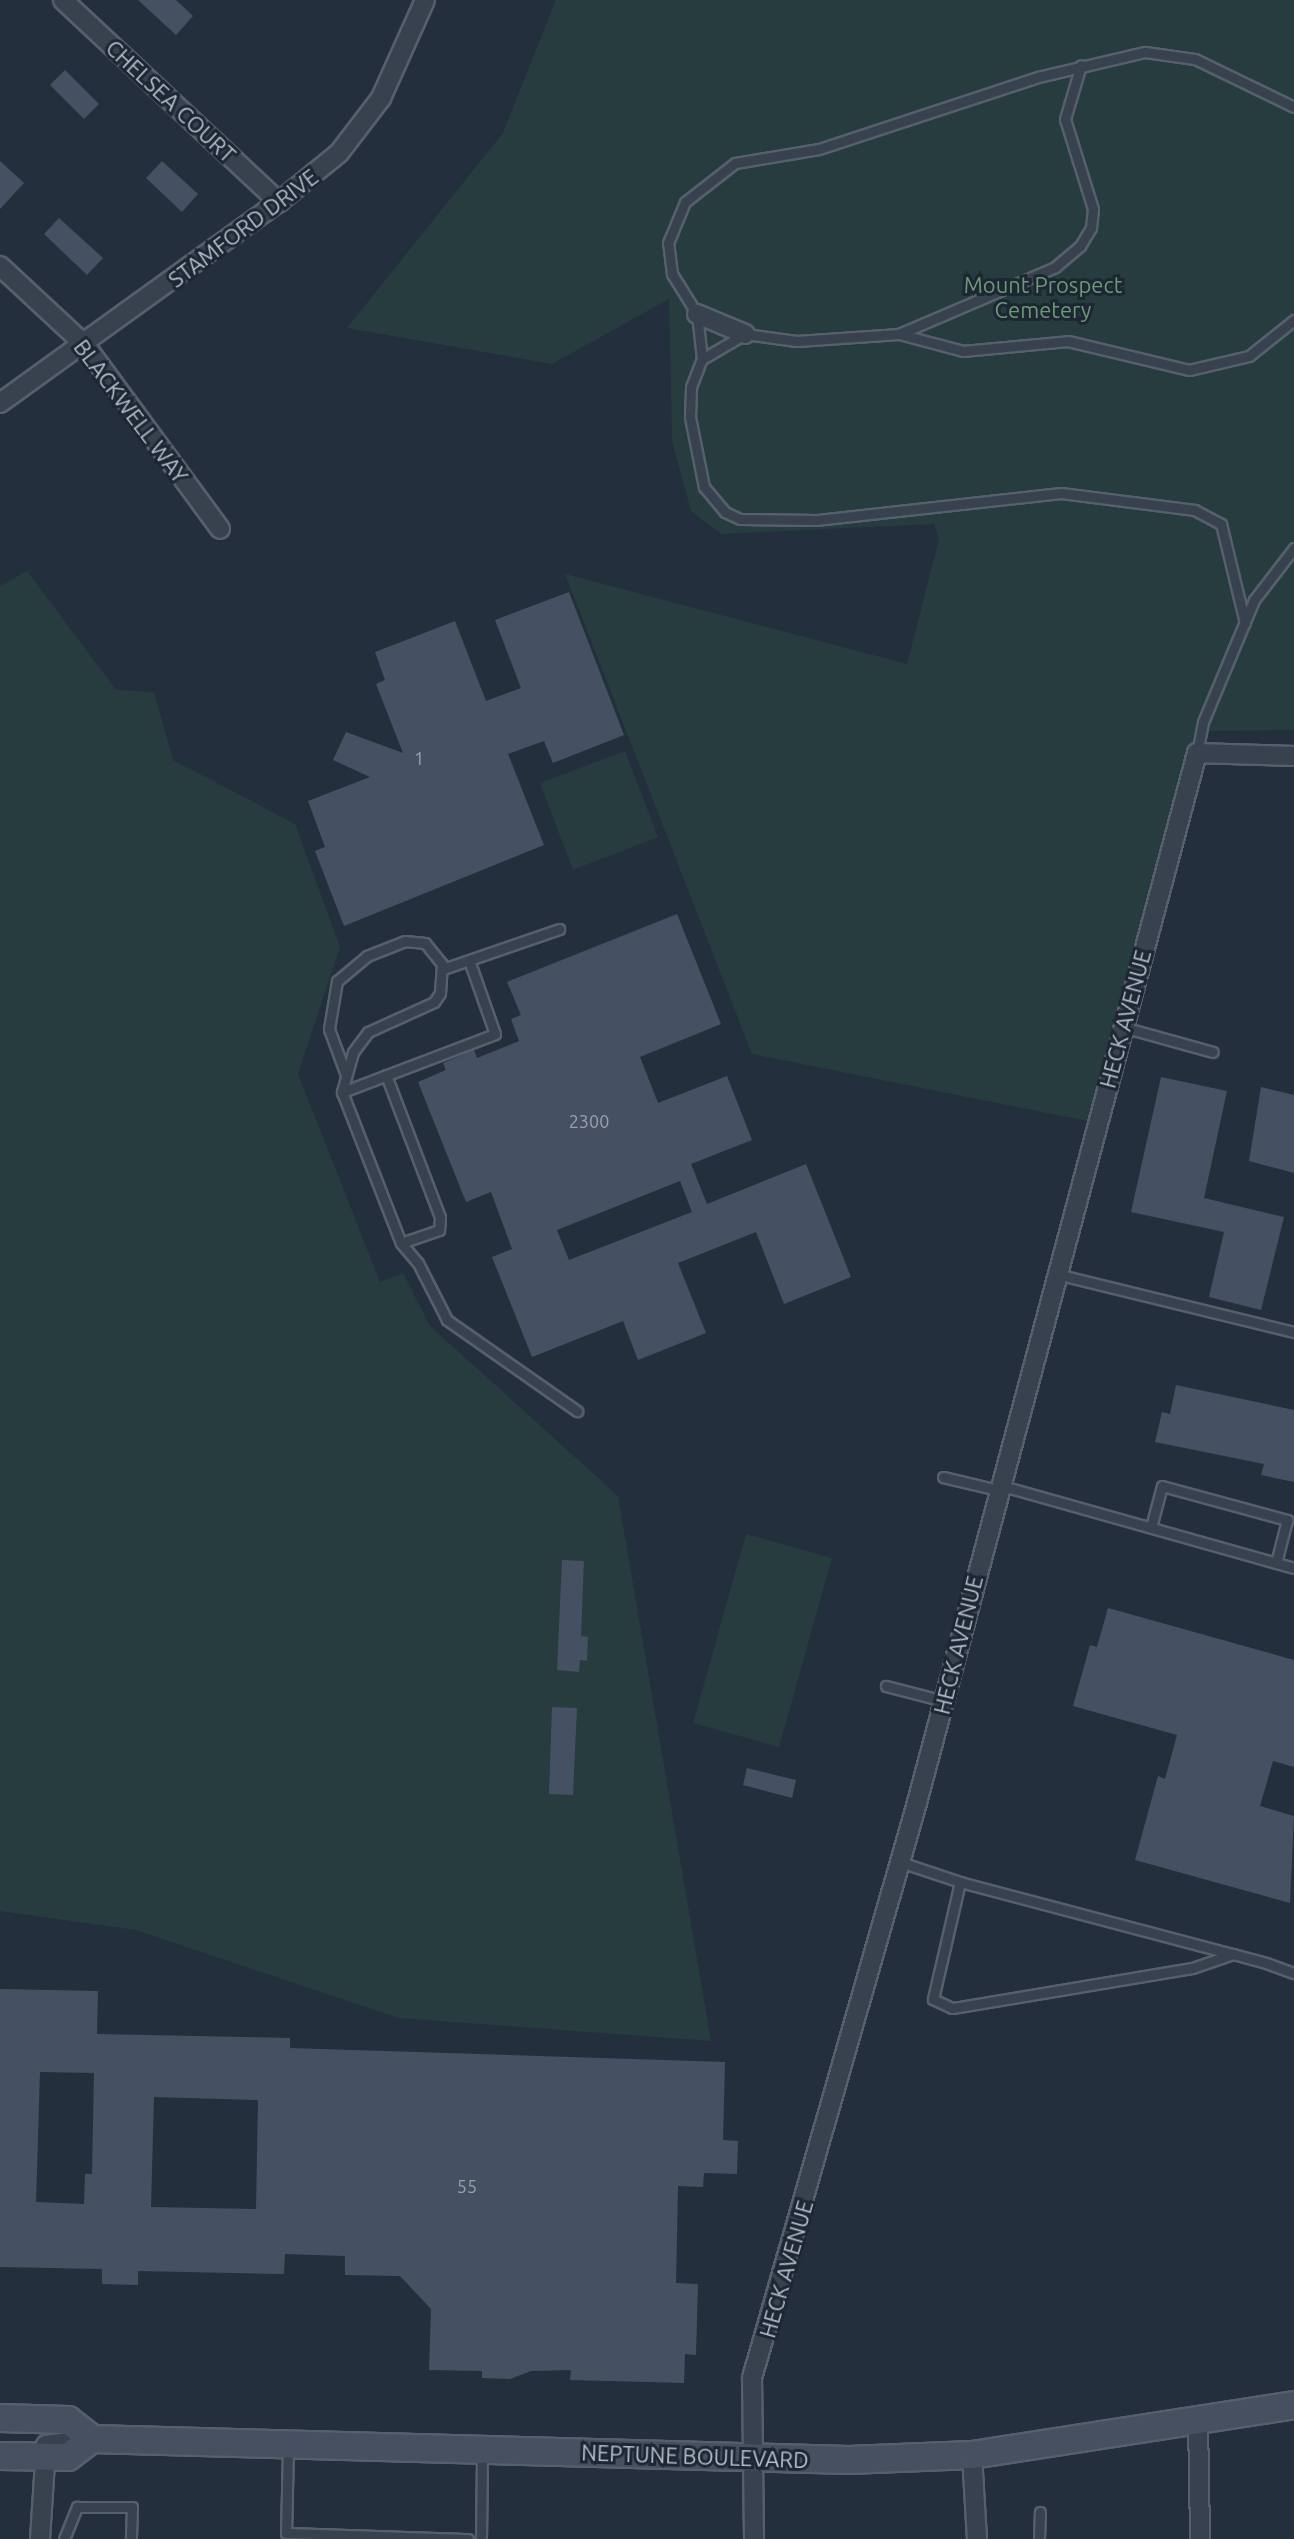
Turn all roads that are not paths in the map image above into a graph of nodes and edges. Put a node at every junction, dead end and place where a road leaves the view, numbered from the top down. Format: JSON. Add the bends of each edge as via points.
{"nodes":[{"id":1,"x":63,"y":0,"type":"edge"},
{"id":2,"x":419,"y":3,"type":"edge"},
{"id":3,"x":1081,"y":65,"type":"junction"},
{"id":4,"x":1294,"y":107,"type":"edge"},
{"id":5,"x":279,"y":202,"type":"junction"},
{"id":6,"x":0,"y":266,"type":"edge"},
{"id":7,"x":697,"y":314,"type":"junction"},
{"id":8,"x":1294,"y":320,"type":"edge"},
{"id":9,"x":745,"y":334,"type":"junction"},
{"id":10,"x":899,"y":334,"type":"junction"},
{"id":11,"x":85,"y":345,"type":"junction"},
{"id":12,"x":702,"y":359,"type":"junction"},
{"id":13,"x":0,"y":403,"type":"edge"},
{"id":14,"x":220,"y":529,"type":"dead end"},
{"id":15,"x":1294,"y":548,"type":"edge"},
{"id":16,"x":1245,"y":623,"type":"junction"},
{"id":17,"x":1197,"y":753,"type":"junction"},
{"id":18,"x":1294,"y":756,"type":"edge"},
{"id":19,"x":559,"y":929,"type":"dead end"},
{"id":20,"x":470,"y":963,"type":"junction"},
{"id":21,"x":443,"y":969,"type":"junction"},
{"id":22,"x":1123,"y":1027,"type":"junction"},
{"id":23,"x":1213,"y":1052,"type":"dead end"},
{"id":24,"x":346,"y":1075,"type":"junction"},
{"id":25,"x":386,"y":1075,"type":"junction"},
{"id":26,"x":342,"y":1092,"type":"junction"},
{"id":27,"x":401,"y":1243,"type":"junction"},
{"id":28,"x":1056,"y":1274,"type":"junction"},
{"id":29,"x":1294,"y":1332,"type":"edge"},
{"id":30,"x":577,"y":1411,"type":"dead end"},
{"id":31,"x":943,"y":1477,"type":"dead end"},
{"id":32,"x":999,"y":1487,"type":"junction"},
{"id":33,"x":1151,"y":1527,"type":"junction"},
{"id":34,"x":1276,"y":1563,"type":"junction"},
{"id":35,"x":1294,"y":1568,"type":"edge"},
{"id":36,"x":886,"y":1686,"type":"dead end"},
{"id":37,"x":944,"y":1701,"type":"junction"},
{"id":38,"x":900,"y":1862,"type":"junction"},
{"id":39,"x":960,"y":1882,"type":"junction"},
{"id":40,"x":1233,"y":1954,"type":"junction"},
{"id":41,"x":1294,"y":1973,"type":"edge"},
{"id":42,"x":1294,"y":2405,"type":"edge"},
{"id":43,"x":0,"y":2418,"type":"edge"},
{"id":44,"x":1198,"y":2420,"type":"junction"},
{"id":45,"x":92,"y":2439,"type":"junction"},
{"id":46,"x":288,"y":2445,"type":"junction"},
{"id":47,"x":482,"y":2450,"type":"junction"},
{"id":48,"x":972,"y":2455,"type":"junction"},
{"id":49,"x":0,"y":2456,"type":"edge"},
{"id":50,"x":41,"y":2457,"type":"junction"},
{"id":51,"x":751,"y":2457,"type":"junction"},
{"id":52,"x":1040,"y":2512,"type":"dead end"},
{"id":53,"x":40,"y":2539,"type":"edge"},
{"id":54,"x":64,"y":2539,"type":"edge"},
{"id":55,"x":131,"y":2539,"type":"edge"},
{"id":56,"x":468,"y":2539,"type":"edge"},
{"id":57,"x":481,"y":2539,"type":"edge"},
{"id":58,"x":754,"y":2539,"type":"edge"},
{"id":59,"x":977,"y":2539,"type":"edge"},
{"id":60,"x":1039,"y":2539,"type":"edge"},
{"id":61,"x":1200,"y":2539,"type":"edge"}],
"edges":[{"from":1,"to":5,"type":"street","name":"CHELSEA COURT"},
{"from":2,"to":5,"type":"street","name":"STAMFORD DRIVE","via":[[394,72],[364,122],[339,153]]},
{"from":3,"to":4,"type":"lane","via":[[1109,56],[1167,52],[1215,66]]},
{"from":3,"to":7,"type":"lane","via":[[819,149],[756,157],[723,169],[685,202],[668,243],[672,274]]},
{"from":3,"to":10,"type":"lane","via":[[1065,119],[1093,209],[1091,228],[1080,246],[1055,267]]},
{"from":5,"to":11,"type":"street","name":"STAMFORD DRIVE"},
{"from":6,"to":11,"type":"street","name":"BLACKWELL WAY"},
{"from":7,"to":9,"type":"street"},
{"from":7,"to":12,"type":"lane"},
{"from":8,"to":10,"type":"lane","via":[[1249,356],[1189,370],[1068,341],[963,351]]},
{"from":9,"to":10,"type":"lane","via":[[797,341]]},
{"from":9,"to":12,"type":"lane"},
{"from":11,"to":13,"type":"street","name":"STAMFORD DRIVE"},
{"from":11,"to":14,"type":"street","name":"BLACKWELL WAY"},
{"from":12,"to":16,"type":"lane","via":[[691,387],[690,417],[704,487],[725,512],[759,523],[815,520],[1074,493],[1195,510],[1221,524]]},
{"from":15,"to":16,"type":"lane","via":[[1266,580]]},
{"from":16,"to":17,"type":"lane","via":[[1203,722]]},
{"from":17,"to":18,"type":"street"},
{"from":17,"to":22,"type":"street","name":"HECK AVENUE"},
{"from":19,"to":20,"type":"lane"},
{"from":20,"to":21,"type":"lane"},
{"from":20,"to":25,"type":"lane","via":[[495,1034]]},
{"from":21,"to":24,"type":"lane","via":[[434,1002],[368,1032],[353,1052]]},
{"from":21,"to":24,"type":"lane","via":[[433,949],[405,941],[367,956],[337,981],[329,1029]]},
{"from":22,"to":23,"type":"lane"},
{"from":22,"to":28,"type":"street","name":"HECK AVENUE"},
{"from":24,"to":26,"type":"lane"},
{"from":25,"to":26,"type":"lane"},
{"from":25,"to":27,"type":"lane","via":[[440,1217],[439,1230]]},
{"from":26,"to":27,"type":"lane"},
{"from":27,"to":30,"type":"lane","via":[[418,1263],[447,1320]]},
{"from":28,"to":29,"type":"lane"},
{"from":28,"to":32,"type":"street","name":"HECK AVENUE"},
{"from":31,"to":32,"type":"lane"},
{"from":32,"to":33,"type":"lane"},
{"from":32,"to":37,"type":"street","name":"HECK AVENUE"},
{"from":33,"to":34,"type":"lane"},
{"from":33,"to":34,"type":"lane","via":[[1162,1486],[1287,1520]]},
{"from":34,"to":35,"type":"lane"},
{"from":36,"to":37,"type":"lane"},
{"from":37,"to":38,"type":"street","name":"HECK AVENUE"},
{"from":38,"to":39,"type":"lane"},
{"from":38,"to":51,"type":"street","name":"HECK AVENUE","via":[[752,2378]]},
{"from":39,"to":40,"type":"lane"},
{"from":39,"to":40,"type":"lane","via":[[933,1999],[952,2008],[1192,1968]]},
{"from":40,"to":41,"type":"lane"},
{"from":42,"to":44,"type":"street","name":"NEPTUNE BOULEVARD"},
{"from":43,"to":45,"type":"street","name":"NEPTUNE BOULEVARD","via":[[68,2420]]},
{"from":44,"to":48,"type":"street","name":"NEPTUNE BOULEVARD"},
{"from":44,"to":61,"type":"street"},
{"from":45,"to":46,"type":"street","name":"NEPTUNE BOULEVARD"},
{"from":45,"to":50,"type":"street","name":"NEPTUNE BOULEVARD","via":[[68,2457]]},
{"from":46,"to":47,"type":"street","name":"NEPTUNE BOULEVARD"},
{"from":46,"to":56,"type":"lane","via":[[286,2533]]},
{"from":47,"to":51,"type":"street","name":"NEPTUNE BOULEVARD"},
{"from":47,"to":57,"type":"lane"},
{"from":48,"to":51,"type":"street","name":"NEPTUNE BOULEVARD"},
{"from":48,"to":59,"type":"street"},
{"from":49,"to":50,"type":"street","name":"NEPTUNE BOULEVARD"},
{"from":50,"to":53,"type":"street"},
{"from":51,"to":58,"type":"street","name":"HECK AVENUE"},
{"from":52,"to":60,"type":"lane"},
{"from":54,"to":55,"type":"lane","via":[[77,2507],[132,2507]]}]}
